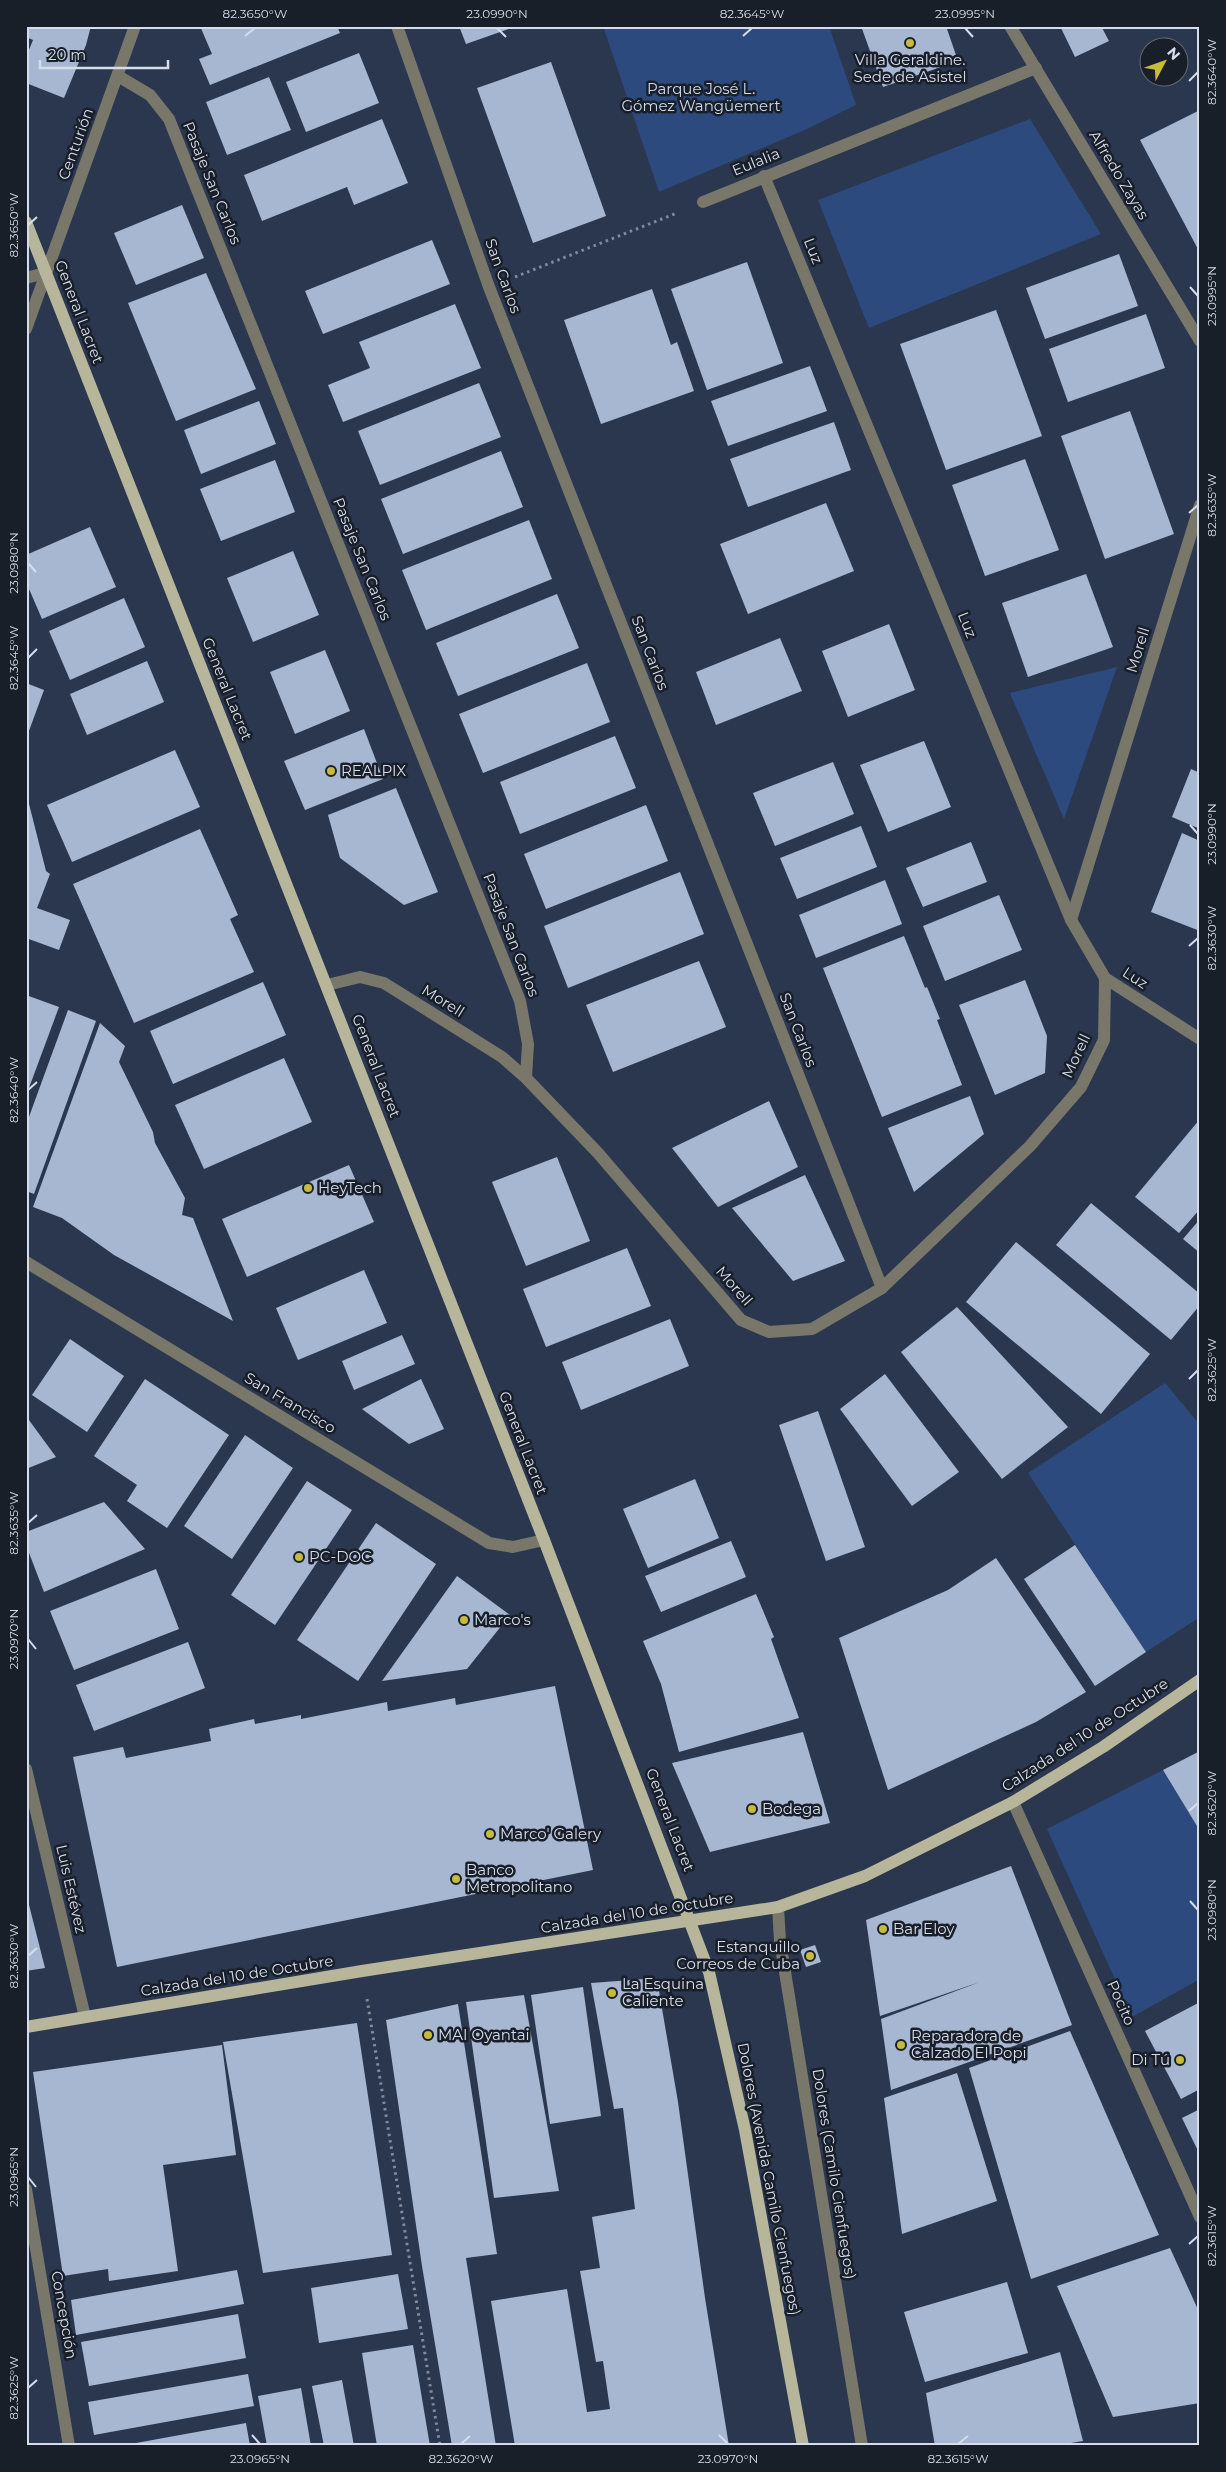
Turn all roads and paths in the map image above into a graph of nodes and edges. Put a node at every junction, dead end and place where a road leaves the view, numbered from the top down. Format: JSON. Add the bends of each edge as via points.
{"nodes":[{"id":1,"x":135,"y":26,"type":"edge"},
{"id":2,"x":397,"y":26,"type":"edge"},
{"id":3,"x":1010,"y":26,"type":"edge"},
{"id":4,"x":1036,"y":68,"type":"junction"},
{"id":5,"x":118,"y":76,"type":"junction"},
{"id":6,"x":764,"y":176,"type":"junction"},
{"id":7,"x":703,"y":202,"type":"joint"},
{"id":8,"x":26,"y":222,"type":"edge"},
{"id":9,"x":45,"y":273,"type":"junction"},
{"id":10,"x":26,"y":278,"type":"edge"},
{"id":11,"x":489,"y":287,"type":"junction"},
{"id":12,"x":26,"y":329,"type":"edge"},
{"id":13,"x":1200,"y":342,"type":"edge"},
{"id":14,"x":1200,"y":505,"type":"edge"},
{"id":15,"x":1071,"y":920,"type":"junction"},
{"id":16,"x":1105,"y":978,"type":"junction"},
{"id":17,"x":327,"y":985,"type":"junction"},
{"id":18,"x":1200,"y":1039,"type":"edge"},
{"id":19,"x":526,"y":1078,"type":"junction"},
{"id":20,"x":26,"y":1262,"type":"edge"},
{"id":21,"x":882,"y":1288,"type":"junction"},
{"id":22,"x":544,"y":1540,"type":"junction"},
{"id":23,"x":1200,"y":1680,"type":"edge"},
{"id":24,"x":26,"y":1769,"type":"edge"},
{"id":25,"x":1013,"y":1802,"type":"junction"},
{"id":26,"x":778,"y":1907,"type":"junction"},
{"id":27,"x":692,"y":1922,"type":"junction"},
{"id":28,"x":362,"y":1971,"type":"junction"},
{"id":29,"x":85,"y":2017,"type":"junction"},
{"id":30,"x":26,"y":2027,"type":"edge"},
{"id":31,"x":26,"y":2189,"type":"edge"},
{"id":32,"x":1200,"y":2217,"type":"edge"},
{"id":33,"x":69,"y":2446,"type":"edge"},
{"id":34,"x":440,"y":2446,"type":"edge"},
{"id":35,"x":803,"y":2446,"type":"edge"},
{"id":36,"x":862,"y":2446,"type":"edge"}],
"edges":[{"from":1,"to":5,"type":"street","name":"Centurión"},
{"from":2,"to":11,"type":"street","name":"San Carlos"},
{"from":3,"to":4,"type":"street","name":"Alfredo Zayas"},
{"from":4,"to":6,"type":"street","name":"Eulalia"},
{"from":4,"to":13,"type":"street","name":"Alfredo Zayas"},
{"from":5,"to":9,"type":"street","name":"Centurión"},
{"from":5,"to":19,"type":"street","name":"Pasaje San Carlos","via":[[150,94],[169,119],[520,1001],[528,1044]]},
{"from":6,"to":7,"type":"street","name":"Eulalia"},
{"from":6,"to":15,"type":"street","name":"Luz"},
{"from":7,"to":11,"type":"path"},
{"from":8,"to":9,"type":"main road","name":"General Lacret"},
{"from":9,"to":10,"type":"street"},
{"from":9,"to":12,"type":"street","name":"Centurión"},
{"from":9,"to":17,"type":"main road","name":"General Lacret"},
{"from":11,"to":21,"type":"street","name":"San Carlos"},
{"from":14,"to":15,"type":"street","name":"Morell"},
{"from":15,"to":16,"type":"street","name":"Luz"},
{"from":16,"to":18,"type":"street","name":"Luz"},
{"from":16,"to":21,"type":"street","name":"Morell","via":[[1104,1040],[1081,1087],[1030,1146]]},
{"from":17,"to":19,"type":"street","name":"Morell","via":[[360,977],[384,983],[502,1057]]},
{"from":17,"to":22,"type":"main road","name":"General Lacret"},
{"from":19,"to":21,"type":"street","name":"Morell","via":[[598,1153],[741,1320],[769,1332],[812,1330]]},
{"from":20,"to":22,"type":"street","name":"San Francisco","via":[[489,1543],[513,1547]]},
{"from":22,"to":27,"type":"main road","name":"General Lacret"},
{"from":23,"to":25,"type":"main road","name":"Calzada del 10 de Octubre","via":[[1103,1747]]},
{"from":24,"to":29,"type":"street","name":"Luis Estévez"},
{"from":25,"to":26,"type":"main road","name":"Calzada del 10 de Octubre","via":[[865,1876]]},
{"from":25,"to":32,"type":"street","name":"Pocito"},
{"from":26,"to":27,"type":"main road","name":"Calzada del 10 de Octubre"},
{"from":26,"to":36,"type":"street","name":"Dolores (Camilo Cienfuegos)","via":[[780,1940]]},
{"from":27,"to":28,"type":"main road","name":"Calzada del 10 de Octubre"},
{"from":27,"to":35,"type":"main road","name":"Dolores (Avenida Camilo Cienfuegos)","via":[[709,1972],[745,2130]]},
{"from":28,"to":29,"type":"main road","name":"Calzada del 10 de Octubre"},
{"from":28,"to":34,"type":"path"},
{"from":29,"to":30,"type":"main road","name":"Calzada del 10 de Octubre"},
{"from":31,"to":33,"type":"street","name":"Concepción"}]}
